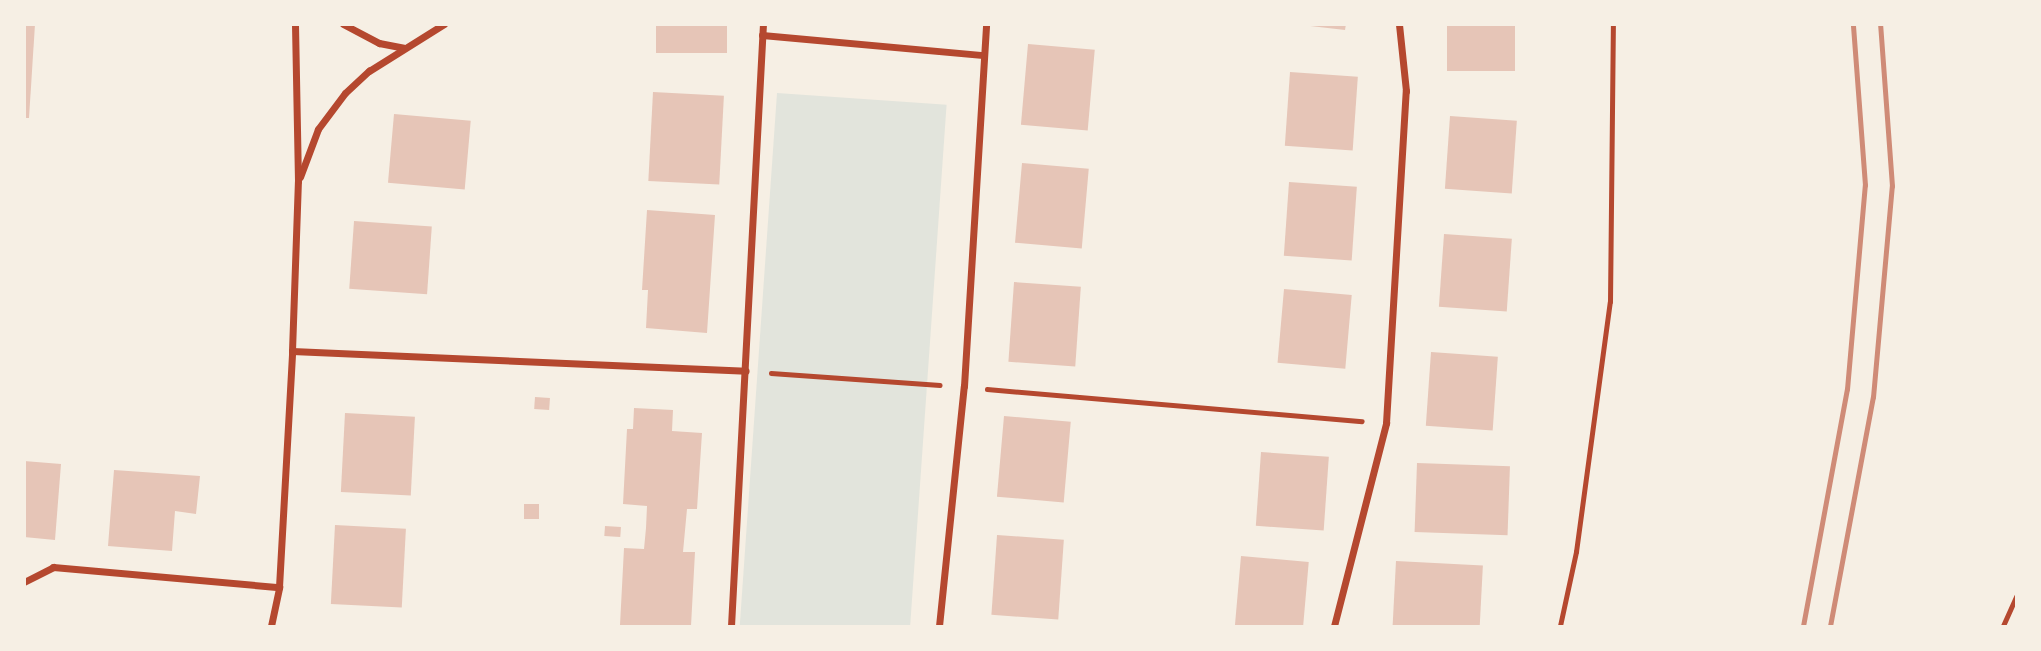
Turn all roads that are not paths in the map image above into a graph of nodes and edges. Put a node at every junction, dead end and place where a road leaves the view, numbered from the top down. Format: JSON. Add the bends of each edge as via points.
{"nodes":[{"id":1,"x":295,"y":24,"type":"edge"},
{"id":2,"x":343,"y":24,"type":"edge"},
{"id":3,"x":444,"y":24,"type":"edge"},
{"id":4,"x":763,"y":24,"type":"edge"},
{"id":5,"x":986,"y":24,"type":"edge"},
{"id":6,"x":1399,"y":24,"type":"edge"},
{"id":7,"x":762,"y":35,"type":"junction"},
{"id":8,"x":404,"y":48,"type":"junction"},
{"id":9,"x":983,"y":55,"type":"junction"},
{"id":10,"x":298,"y":181,"type":"junction"},
{"id":11,"x":292,"y":351,"type":"junction"},
{"id":12,"x":746,"y":371,"type":"junction"},
{"id":13,"x":24,"y":582,"type":"edge"},
{"id":14,"x":279,"y":587,"type":"junction"},
{"id":15,"x":271,"y":626,"type":"edge"},
{"id":16,"x":731,"y":626,"type":"edge"},
{"id":17,"x":939,"y":626,"type":"edge"},
{"id":18,"x":1334,"y":626,"type":"edge"}],
"edges":[{"from":1,"to":10,"type":"street"},
{"from":2,"to":8,"type":"street","via":[[379,43]]},
{"from":3,"to":8,"type":"street"},
{"from":4,"to":7,"type":"street"},
{"from":5,"to":9,"type":"street"},
{"from":6,"to":18,"type":"street","via":[[1406,91],[1386,423]]},
{"from":7,"to":9,"type":"street"},
{"from":7,"to":12,"type":"street"},
{"from":8,"to":10,"type":"street","via":[[345,93],[318,129]]},
{"from":9,"to":17,"type":"street","via":[[964,386]]},
{"from":10,"to":11,"type":"street"},
{"from":11,"to":12,"type":"street"},
{"from":11,"to":14,"type":"street"},
{"from":12,"to":16,"type":"street"},
{"from":13,"to":14,"type":"street","via":[[53,567]]},
{"from":14,"to":15,"type":"street"}]}
